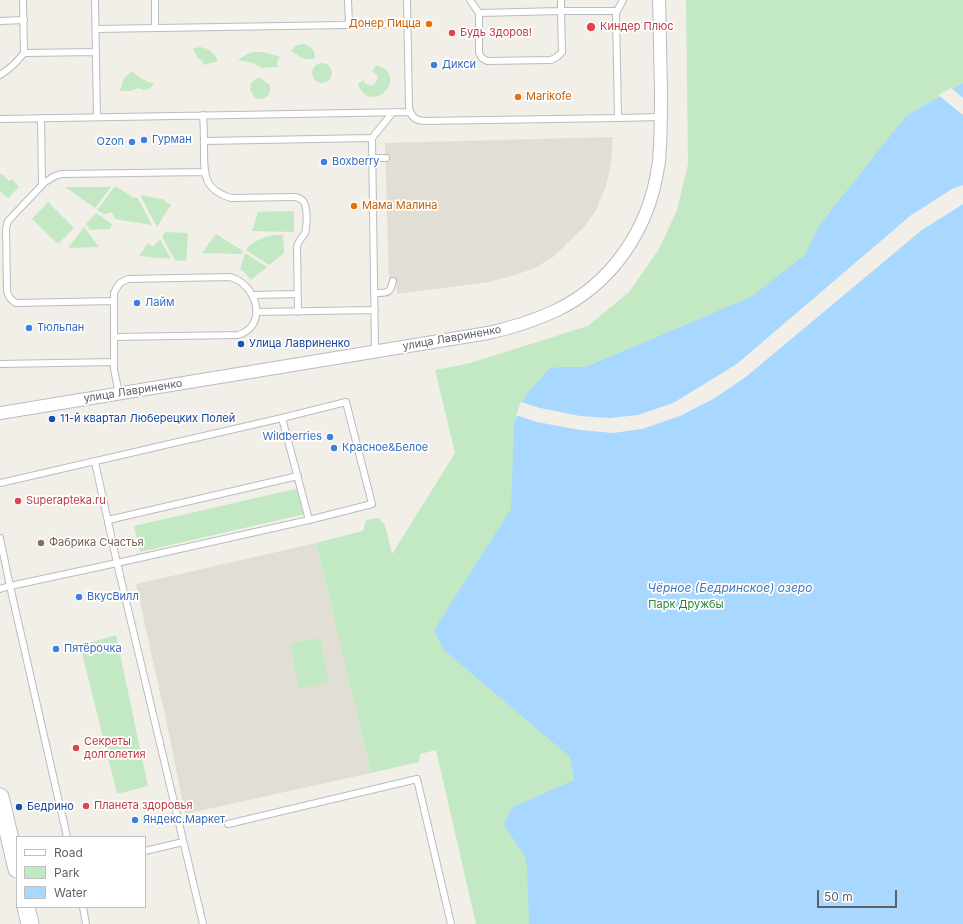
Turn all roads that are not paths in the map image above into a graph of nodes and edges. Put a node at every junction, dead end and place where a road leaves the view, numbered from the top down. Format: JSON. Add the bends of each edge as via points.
{"nodes":[{"id":1,"x":23,"y":0,"type":"edge"},
{"id":2,"x":95,"y":0,"type":"edge"},
{"id":3,"x":155,"y":0,"type":"edge"},
{"id":4,"x":348,"y":0,"type":"edge"},
{"id":5,"x":407,"y":0,"type":"edge"},
{"id":6,"x":470,"y":0,"type":"edge"},
{"id":7,"x":561,"y":0,"type":"edge"},
{"id":8,"x":623,"y":0,"type":"edge"},
{"id":9,"x":659,"y":0,"type":"edge"},
{"id":10,"x":617,"y":10,"type":"junction"},
{"id":11,"x":561,"y":11,"type":"junction"},
{"id":12,"x":479,"y":13,"type":"junction"},
{"id":13,"x":24,"y":20,"type":"junction"},
{"id":14,"x":0,"y":21,"type":"edge"},
{"id":15,"x":408,"y":24,"type":"junction"},
{"id":16,"x":349,"y":25,"type":"junction"},
{"id":17,"x":155,"y":28,"type":"junction"},
{"id":18,"x":96,"y":29,"type":"junction"},
{"id":19,"x":24,"y":52,"type":"junction"},
{"id":20,"x":96,"y":52,"type":"junction"},
{"id":21,"x":0,"y":75,"type":"edge"},
{"id":22,"x":393,"y":112,"type":"junction"},
{"id":23,"x":410,"y":112,"type":"junction"},
{"id":24,"x":203,"y":116,"type":"junction"},
{"id":25,"x":97,"y":117,"type":"junction"},
{"id":26,"x":661,"y":117,"type":"junction"},
{"id":27,"x":41,"y":118,"type":"junction"},
{"id":28,"x":618,"y":118,"type":"junction"},
{"id":29,"x":0,"y":119,"type":"edge"},
{"id":30,"x":372,"y":138,"type":"junction"},
{"id":31,"x":204,"y":141,"type":"junction"},
{"id":32,"x":373,"y":158,"type":"junction"},
{"id":33,"x":386,"y":158,"type":"dead end"},
{"id":34,"x":204,"y":172,"type":"junction"},
{"id":35,"x":42,"y":185,"type":"junction"},
{"id":36,"x":3,"y":233,"type":"edge"},
{"id":37,"x":393,"y":281,"type":"dead end"},
{"id":38,"x":375,"y":293,"type":"junction"},
{"id":39,"x":298,"y":294,"type":"junction"},
{"id":40,"x":252,"y":295,"type":"junction"},
{"id":41,"x":113,"y":301,"type":"junction"},
{"id":42,"x":375,"y":310,"type":"junction"},
{"id":43,"x":256,"y":312,"type":"junction"},
{"id":44,"x":298,"y":312,"type":"junction"},
{"id":45,"x":114,"y":337,"type":"junction"},
{"id":46,"x":375,"y":351,"type":"junction"},
{"id":47,"x":114,"y":362,"type":"junction"},
{"id":48,"x":0,"y":364,"type":"edge"},
{"id":49,"x":119,"y":394,"type":"junction"},
{"id":50,"x":0,"y":413,"type":"edge"},
{"id":51,"x":282,"y":418,"type":"junction"},
{"id":52,"x":95,"y":462,"type":"junction"},
{"id":53,"x":298,"y":476,"type":"junction"},
{"id":54,"x":0,"y":483,"type":"edge"},
{"id":55,"x":108,"y":520,"type":"junction"},
{"id":56,"x":309,"y":520,"type":"junction"},
{"id":57,"x":0,"y":538,"type":"edge"},
{"id":58,"x":117,"y":563,"type":"junction"},
{"id":59,"x":10,"y":586,"type":"junction"},
{"id":60,"x":0,"y":589,"type":"edge"},
{"id":61,"x":0,"y":797,"type":"edge"},
{"id":62,"x":228,"y":824,"type":"dead end"},
{"id":63,"x":66,"y":836,"type":"edge"},
{"id":64,"x":183,"y":842,"type":"junction"},
{"id":65,"x":146,"y":851,"type":"edge"},
{"id":66,"x":16,"y":865,"type":"edge"},
{"id":67,"x":82,"y":908,"type":"edge"},
{"id":68,"x":86,"y":924,"type":"edge"},
{"id":69,"x":202,"y":924,"type":"edge"},
{"id":70,"x":451,"y":924,"type":"edge"}],
"edges":[{"from":1,"to":13,"type":"lane"},
{"from":2,"to":18,"type":"lane"},
{"from":3,"to":17,"type":"lane"},
{"from":4,"to":16,"type":"lane"},
{"from":5,"to":15,"type":"lane"},
{"from":6,"to":12,"type":"lane"},
{"from":7,"to":11,"type":"lane"},
{"from":8,"to":10,"type":"lane"},
{"from":9,"to":26,"type":"street","name":"улица Лавриненко"},
{"from":10,"to":11,"type":"lane"},
{"from":10,"to":28,"type":"lane"},
{"from":11,"to":12,"type":"lane"},
{"from":11,"to":12,"type":"lane","via":[[562,52],[551,60],[487,61],[482,58]]},
{"from":13,"to":14,"type":"lane"},
{"from":13,"to":19,"type":"lane"},
{"from":15,"to":16,"type":"lane"},
{"from":15,"to":23,"type":"lane"},
{"from":16,"to":17,"type":"lane"},
{"from":17,"to":18,"type":"lane"},
{"from":18,"to":20,"type":"lane"},
{"from":19,"to":20,"type":"lane"},
{"from":19,"to":21,"type":"lane","via":[[11,68]]},
{"from":20,"to":25,"type":"lane"},
{"from":22,"to":23,"type":"lane"},
{"from":22,"to":24,"type":"lane"},
{"from":22,"to":30,"type":"lane"},
{"from":23,"to":28,"type":"lane","via":[[414,119],[424,121]]},
{"from":24,"to":25,"type":"lane"},
{"from":24,"to":31,"type":"lane"},
{"from":25,"to":27,"type":"lane"},
{"from":26,"to":28,"type":"lane"},
{"from":26,"to":46,"type":"street","name":"улица Лавриненко","via":[[659,166],[651,200],[640,228],[628,249],[594,286],[561,308],[517,326]]},
{"from":27,"to":29,"type":"lane"},
{"from":27,"to":35,"type":"lane"},
{"from":30,"to":31,"type":"lane"},
{"from":30,"to":32,"type":"lane"},
{"from":31,"to":34,"type":"lane"},
{"from":32,"to":33,"type":"lane"},
{"from":32,"to":38,"type":"lane"},
{"from":34,"to":35,"type":"lane","via":[[61,174]]},
{"from":34,"to":39,"type":"lane","via":[[216,191],[231,198],[294,197],[304,202],[306,226],[297,247]]},
{"from":35,"to":36,"type":"lane","via":[[10,217]]},
{"from":36,"to":41,"type":"lane","via":[[7,291],[12,301]]},
{"from":37,"to":38,"type":"lane","via":[[392,288],[386,293]]},
{"from":38,"to":42,"type":"lane"},
{"from":39,"to":40,"type":"lane"},
{"from":39,"to":44,"type":"lane"},
{"from":40,"to":41,"type":"lane","via":[[240,281],[230,277],[128,279],[118,285]]},
{"from":40,"to":43,"type":"lane"},
{"from":41,"to":45,"type":"lane"},
{"from":42,"to":44,"type":"lane"},
{"from":42,"to":46,"type":"lane"},
{"from":43,"to":44,"type":"lane"},
{"from":43,"to":45,"type":"lane","via":[[251,328],[238,335]]},
{"from":45,"to":47,"type":"lane"},
{"from":46,"to":49,"type":"street","name":"улица Лавриненко"},
{"from":47,"to":48,"type":"lane"},
{"from":47,"to":49,"type":"lane"},
{"from":49,"to":50,"type":"street","name":"улица Лавриненко"},
{"from":51,"to":52,"type":"lane"},
{"from":51,"to":53,"type":"lane"},
{"from":51,"to":56,"type":"lane","via":[[346,402],[372,504]]},
{"from":52,"to":54,"type":"lane"},
{"from":52,"to":55,"type":"lane"},
{"from":53,"to":55,"type":"lane"},
{"from":53,"to":56,"type":"lane"},
{"from":55,"to":58,"type":"lane"},
{"from":56,"to":58,"type":"lane"},
{"from":57,"to":59,"type":"lane"},
{"from":58,"to":59,"type":"lane"},
{"from":58,"to":64,"type":"lane"},
{"from":59,"to":60,"type":"lane"},
{"from":59,"to":63,"type":"lane"},
{"from":61,"to":66,"type":"main road"},
{"from":62,"to":70,"type":"lane","via":[[417,779]]},
{"from":64,"to":65,"type":"lane"},
{"from":64,"to":69,"type":"lane"},
{"from":67,"to":68,"type":"lane"}]}
